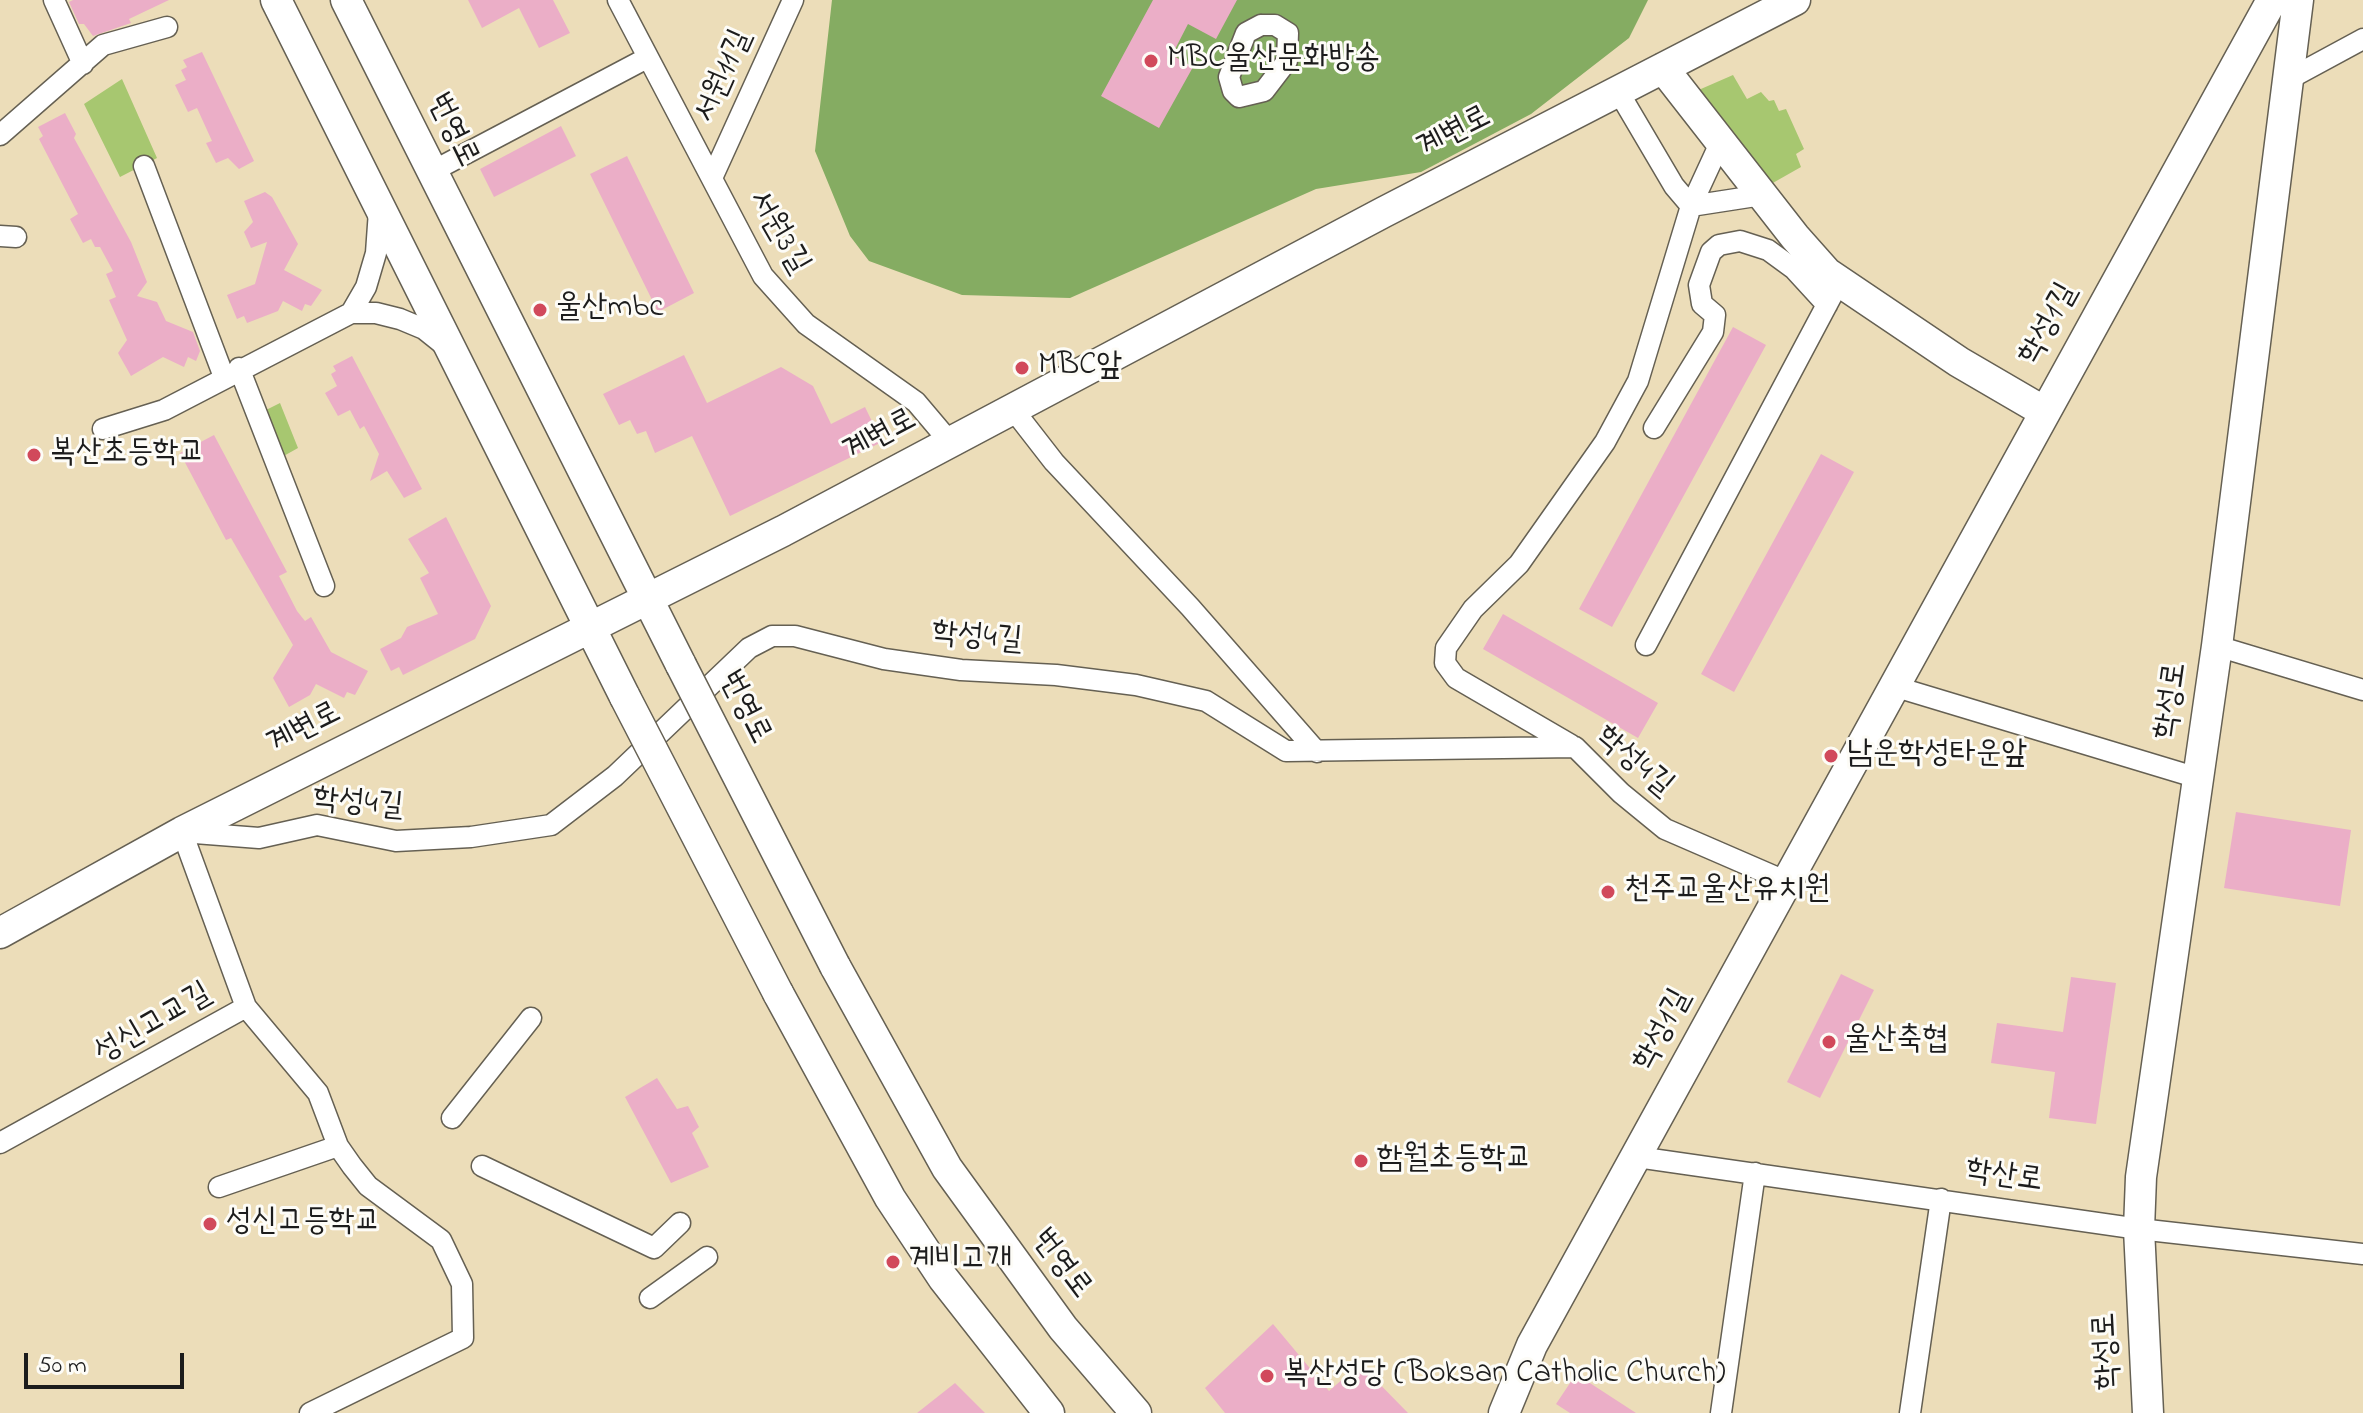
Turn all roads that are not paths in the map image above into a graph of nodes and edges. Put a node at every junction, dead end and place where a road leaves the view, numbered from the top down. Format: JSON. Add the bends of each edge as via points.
{"nodes":[{"id":1,"x":54,"y":0,"type":"edge"},
{"id":2,"x":276,"y":0,"type":"edge"},
{"id":3,"x":346,"y":0,"type":"edge"},
{"id":4,"x":618,"y":0,"type":"edge"},
{"id":5,"x":793,"y":0,"type":"edge"},
{"id":6,"x":1795,"y":0,"type":"edge"},
{"id":7,"x":2272,"y":0,"type":"edge"},
{"id":8,"x":2298,"y":0,"type":"edge"},
{"id":9,"x":167,"y":27,"type":"dead end"},
{"id":10,"x":2363,"y":39,"type":"edge"},
{"id":11,"x":647,"y":58,"type":"junction"},
{"id":12,"x":83,"y":64,"type":"junction"},
{"id":13,"x":1663,"y":68,"type":"junction"},
{"id":14,"x":2289,"y":79,"type":"junction"},
{"id":15,"x":1618,"y":91,"type":"junction"},
{"id":16,"x":0,"y":135,"type":"edge"},
{"id":17,"x":1721,"y":141,"type":"junction"},
{"id":18,"x":144,"y":166,"type":"dead end"},
{"id":19,"x":431,"y":172,"type":"junction"},
{"id":20,"x":712,"y":178,"type":"junction"},
{"id":21,"x":1762,"y":195,"type":"junction"},
{"id":22,"x":1691,"y":206,"type":"junction"},
{"id":23,"x":379,"y":211,"type":"junction"},
{"id":24,"x":1833,"y":294,"type":"junction"},
{"id":25,"x":351,"y":313,"type":"junction"},
{"id":26,"x":447,"y":347,"type":"junction"},
{"id":27,"x":232,"y":373,"type":"junction"},
{"id":28,"x":1012,"y":408,"type":"junction"},
{"id":29,"x":2043,"y":411,"type":"junction"},
{"id":30,"x":1654,"y":428,"type":"dead end"},
{"id":31,"x":103,"y":429,"type":"dead end"},
{"id":32,"x":949,"y":441,"type":"junction"},
{"id":33,"x":324,"y":586,"type":"dead end"},
{"id":34,"x":646,"y":598,"type":"junction"},
{"id":35,"x":589,"y":628,"type":"junction"},
{"id":36,"x":1646,"y":645,"type":"dead end"},
{"id":37,"x":2217,"y":646,"type":"junction"},
{"id":38,"x":1893,"y":686,"type":"junction"},
{"id":39,"x":2363,"y":690,"type":"edge"},
{"id":40,"x":1575,"y":747,"type":"junction"},
{"id":41,"x":1317,"y":752,"type":"junction"},
{"id":42,"x":2198,"y":778,"type":"junction"},
{"id":43,"x":182,"y":832,"type":"junction"},
{"id":44,"x":1785,"y":881,"type":"junction"},
{"id":45,"x":0,"y":933,"type":"edge"},
{"id":46,"x":246,"y":1007,"type":"junction"},
{"id":47,"x":531,"y":1018,"type":"dead end"},
{"id":48,"x":452,"y":1118,"type":"dead end"},
{"id":49,"x":0,"y":1143,"type":"edge"},
{"id":50,"x":338,"y":1146,"type":"junction"},
{"id":51,"x":1637,"y":1157,"type":"junction"},
{"id":52,"x":482,"y":1166,"type":"dead end"},
{"id":53,"x":1755,"y":1173,"type":"junction"},
{"id":54,"x":219,"y":1187,"type":"dead end"},
{"id":55,"x":1941,"y":1199,"type":"junction"},
{"id":56,"x":680,"y":1223,"type":"dead end"},
{"id":57,"x":2139,"y":1229,"type":"junction"},
{"id":58,"x":2363,"y":1254,"type":"edge"},
{"id":59,"x":707,"y":1257,"type":"dead end"},
{"id":60,"x":650,"y":1298,"type":"dead end"},
{"id":61,"x":310,"y":1413,"type":"edge"},
{"id":62,"x":1049,"y":1413,"type":"edge"},
{"id":63,"x":1136,"y":1413,"type":"edge"},
{"id":64,"x":1504,"y":1413,"type":"edge"},
{"id":65,"x":1721,"y":1413,"type":"edge"},
{"id":66,"x":1910,"y":1413,"type":"edge"},
{"id":67,"x":2148,"y":1413,"type":"edge"}],
"edges":[{"from":1,"to":12,"type":"street"},
{"from":2,"to":23,"type":"street"},
{"from":3,"to":19,"type":"street","name":"번영로"},
{"from":4,"to":11,"type":"street","name":"서원3길"},
{"from":5,"to":20,"type":"street","name":"서원11길"},
{"from":6,"to":13,"type":"street","name":"계변로"},
{"from":7,"to":29,"type":"street","name":"학성1길"},
{"from":8,"to":14,"type":"street","name":"학성로"},
{"from":9,"to":12,"type":"street","via":[[103,45]]},
{"from":10,"to":14,"type":"street"},
{"from":11,"to":19,"type":"street"},
{"from":11,"to":20,"type":"street","name":"서원3길"},
{"from":12,"to":16,"type":"street"},
{"from":13,"to":15,"type":"street","name":"계변로"},
{"from":13,"to":17,"type":"street"},
{"from":14,"to":37,"type":"street","name":"학성로"},
{"from":15,"to":22,"type":"street"},
{"from":15,"to":28,"type":"street","name":"계변로"},
{"from":17,"to":21,"type":"street"},
{"from":17,"to":22,"type":"street"},
{"from":18,"to":27,"type":"street"},
{"from":19,"to":34,"type":"street","name":"번영로"},
{"from":20,"to":32,"type":"street","name":"서원3길","via":[[763,276],[782,301],[916,402]]},
{"from":21,"to":22,"type":"street"},
{"from":21,"to":24,"type":"street"},
{"from":22,"to":40,"type":"street","via":[[1638,381],[1605,442],[1519,564],[1473,609],[1446,648],[1448,669],[1465,685]]},
{"from":23,"to":25,"type":"street","via":[[376,253]]},
{"from":23,"to":26,"type":"street"},
{"from":24,"to":29,"type":"street"},
{"from":24,"to":30,"type":"street","via":[[1768,250],[1740,241],[1719,245],[1711,252],[1699,285],[1702,304],[1715,315],[1713,332]]},
{"from":24,"to":36,"type":"street"},
{"from":25,"to":26,"type":"street","via":[[400,319]]},
{"from":25,"to":27,"type":"street"},
{"from":26,"to":35,"type":"street"},
{"from":27,"to":31,"type":"street","via":[[164,410]]},
{"from":27,"to":33,"type":"street"},
{"from":28,"to":32,"type":"street","name":"계변로"},
{"from":28,"to":41,"type":"street","via":[[1054,462]]},
{"from":29,"to":38,"type":"street","name":"학성1길"},
{"from":32,"to":34,"type":"street","name":"계변로"},
{"from":34,"to":35,"type":"street","name":"계변로"},
{"from":34,"to":63,"type":"street","name":"번영로","bridge":true,"via":[[835,966],[947,1168],[1063,1328]]},
{"from":35,"to":43,"type":"street","name":"계변로"},
{"from":35,"to":62,"type":"street","bridge":true,"via":[[890,1198],[943,1278]]},
{"from":37,"to":39,"type":"street"},
{"from":37,"to":42,"type":"street","name":"학성로"},
{"from":38,"to":42,"type":"street"},
{"from":38,"to":44,"type":"street","name":"학성1길"},
{"from":40,"to":41,"type":"street","name":"학성4길"},
{"from":40,"to":44,"type":"street","name":"학성4길","via":[[1665,829]]},
{"from":41,"to":43,"type":"street","name":"학성4길","via":[[1286,751],[1206,701],[1136,685],[961,670],[884,659],[795,636],[772,636],[749,648],[615,776],[551,825],[396,841],[317,825],[259,838]]},
{"from":42,"to":57,"type":"street","name":"학성로","via":[[2141,1177]]},
{"from":43,"to":45,"type":"street","name":"계변로"},
{"from":43,"to":46,"type":"street"},
{"from":44,"to":51,"type":"street","name":"학성1길"},
{"from":46,"to":49,"type":"street","name":"성신고교길"},
{"from":46,"to":50,"type":"street","name":"성신고교길","via":[[318,1093]]},
{"from":47,"to":48,"type":"street"},
{"from":50,"to":54,"type":"street"},
{"from":50,"to":61,"type":"street","name":"성신고교길","via":[[368,1186],[441,1240],[462,1284],[463,1338]]},
{"from":51,"to":53,"type":"street","name":"학산로"},
{"from":51,"to":64,"type":"street","name":"학성1길","via":[[1532,1345]]},
{"from":52,"to":56,"type":"street","via":[[654,1248]]},
{"from":53,"to":55,"type":"street","name":"학산로"},
{"from":53,"to":65,"type":"street"},
{"from":55,"to":57,"type":"street","name":"학산로"},
{"from":55,"to":66,"type":"street"},
{"from":57,"to":58,"type":"street","name":"학산로"},
{"from":57,"to":67,"type":"street","name":"학성로"},
{"from":59,"to":60,"type":"street"}]}
